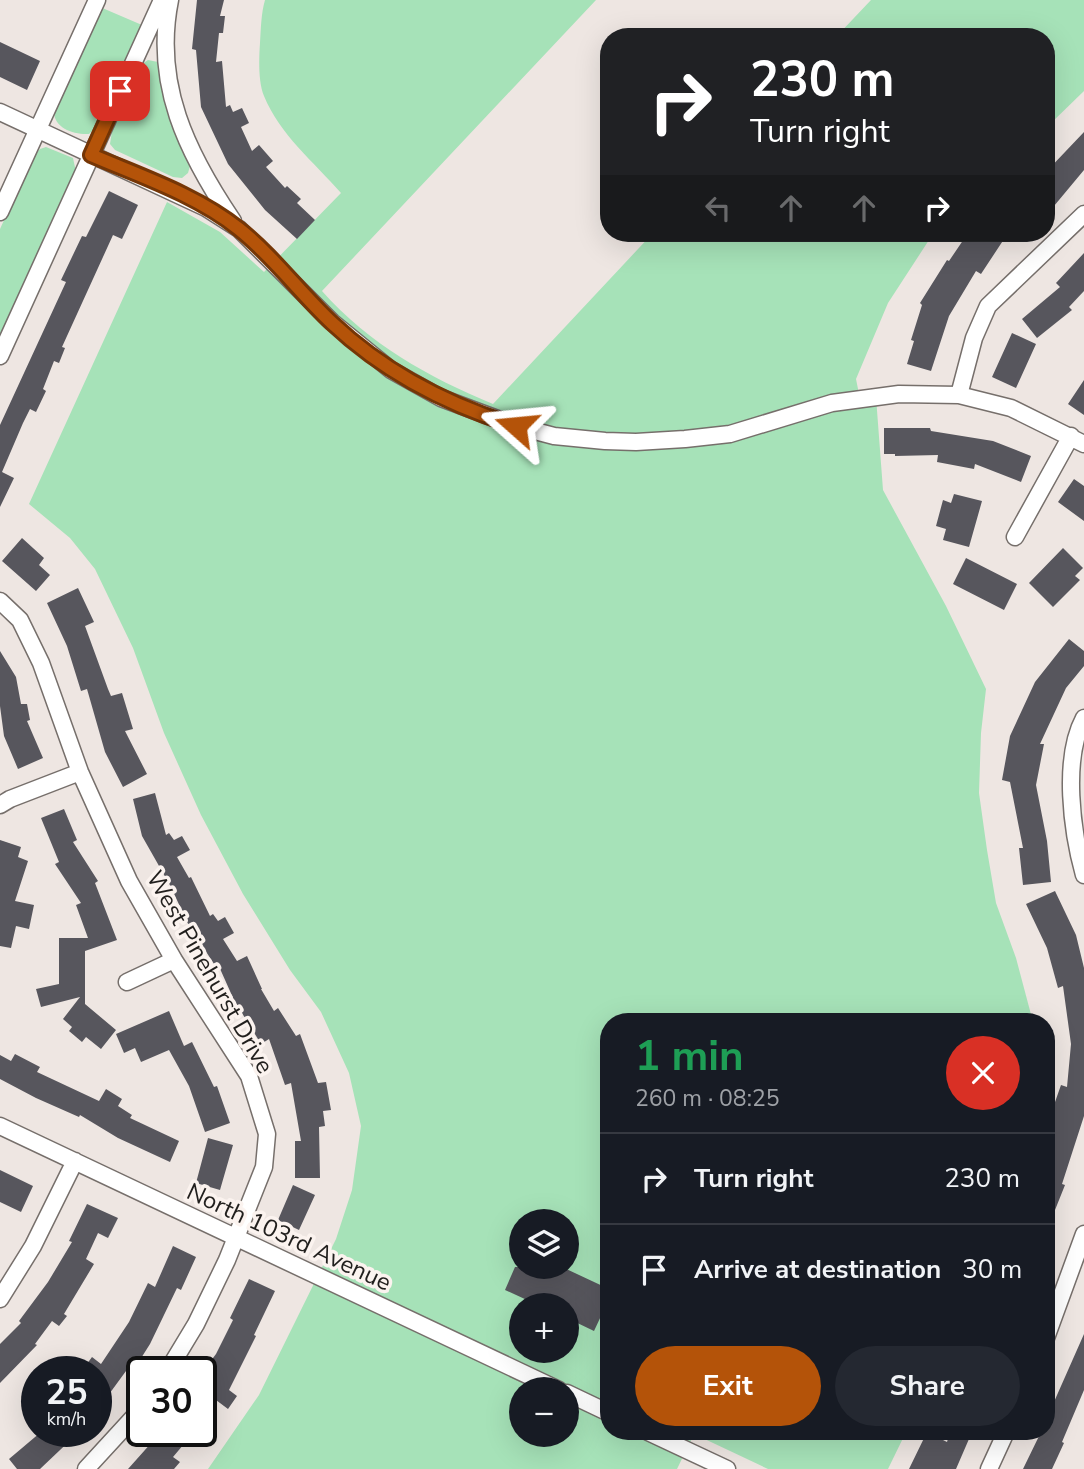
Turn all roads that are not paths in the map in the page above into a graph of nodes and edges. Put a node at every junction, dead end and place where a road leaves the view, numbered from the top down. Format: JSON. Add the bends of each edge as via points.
{"nodes":[{"id":1,"x":97,"y":0,"type":"edge"},
{"id":2,"x":162,"y":0,"type":"edge"},
{"id":3,"x":170,"y":0,"type":"edge"},
{"id":4,"x":0,"y":113,"type":"edge"},
{"id":5,"x":38,"y":130,"type":"junction"},
{"id":6,"x":91,"y":155,"type":"junction"},
{"id":7,"x":0,"y":212,"type":"edge"},
{"id":8,"x":1084,"y":214,"type":"edge"},
{"id":9,"x":239,"y":229,"type":"junction"},
{"id":10,"x":1055,"y":242,"type":"edge"},
{"id":11,"x":1055,"y":242,"type":"edge"},
{"id":12,"x":0,"y":356,"type":"edge"},
{"id":13,"x":959,"y":395,"type":"junction"},
{"id":14,"x":1077,"y":440,"type":"edge"},
{"id":15,"x":1015,"y":537,"type":"dead end"},
{"id":16,"x":0,"y":601,"type":"edge"},
{"id":17,"x":1084,"y":718,"type":"edge"},
{"id":18,"x":80,"y":772,"type":"junction"},
{"id":19,"x":0,"y":806,"type":"edge"},
{"id":20,"x":1084,"y":875,"type":"edge"},
{"id":21,"x":174,"y":960,"type":"junction"},
{"id":22,"x":127,"y":982,"type":"dead end"},
{"id":23,"x":0,"y":1126,"type":"edge"},
{"id":24,"x":75,"y":1161,"type":"junction"},
{"id":25,"x":1084,"y":1234,"type":"edge"},
{"id":26,"x":236,"y":1237,"type":"junction"},
{"id":27,"x":0,"y":1298,"type":"edge"},
{"id":28,"x":1055,"y":1313,"type":"edge"},
{"id":29,"x":177,"y":1356,"type":"edge"},
{"id":30,"x":532,"y":1377,"type":"edge"},
{"id":31,"x":579,"y":1399,"type":"edge"},
{"id":32,"x":600,"y":1409,"type":"edge"},
{"id":33,"x":126,"y":1425,"type":"edge"},
{"id":34,"x":665,"y":1440,"type":"edge"},
{"id":35,"x":1002,"y":1440,"type":"edge"},
{"id":36,"x":86,"y":1469,"type":"edge"},
{"id":37,"x":727,"y":1469,"type":"edge"},
{"id":38,"x":989,"y":1469,"type":"edge"}],
"edges":[{"from":1,"to":5,"type":"street"},
{"from":2,"to":6,"type":"street"},
{"from":3,"to":9,"type":"street","via":[[165,46],[174,110],[206,182]]},
{"from":4,"to":5,"type":"street"},
{"from":5,"to":6,"type":"street"},
{"from":5,"to":7,"type":"street"},
{"from":6,"to":9,"type":"street","via":[[177,193]]},
{"from":6,"to":12,"type":"street"},
{"from":8,"to":11,"type":"street"},
{"from":9,"to":13,"type":"street","via":[[332,322],[391,370],[469,410],[554,436],[636,442],[685,439],[730,434],[832,403],[899,394]]},
{"from":10,"to":13,"type":"street","via":[[988,306]]},
{"from":13,"to":14,"type":"street","via":[[1011,408]]},
{"from":14,"to":15,"type":"street"},
{"from":16,"to":18,"type":"street","name":"West Pinehurst Drive","via":[[20,620],[41,663]]},
{"from":17,"to":20,"type":"street","via":[[1075,743],[1072,785]]},
{"from":18,"to":19,"type":"street"},
{"from":18,"to":21,"type":"street","name":"West Pinehurst Drive","via":[[129,881]]},
{"from":21,"to":22,"type":"street"},
{"from":21,"to":26,"type":"street","name":"West Pinehurst Drive","via":[[248,1076],[267,1134],[264,1167]]},
{"from":23,"to":24,"type":"street","name":"North 103rd Avenue"},
{"from":24,"to":26,"type":"street","name":"North 103rd Avenue"},
{"from":24,"to":27,"type":"street","via":[[33,1246]]},
{"from":25,"to":28,"type":"street"},
{"from":26,"to":29,"type":"street","name":"West Pinehurst Drive"},
{"from":26,"to":30,"type":"street","name":"North 103rd Avenue"},
{"from":31,"to":32,"type":"street"},
{"from":33,"to":36,"type":"street"},
{"from":34,"to":37,"type":"street"},
{"from":35,"to":38,"type":"street"}]}
